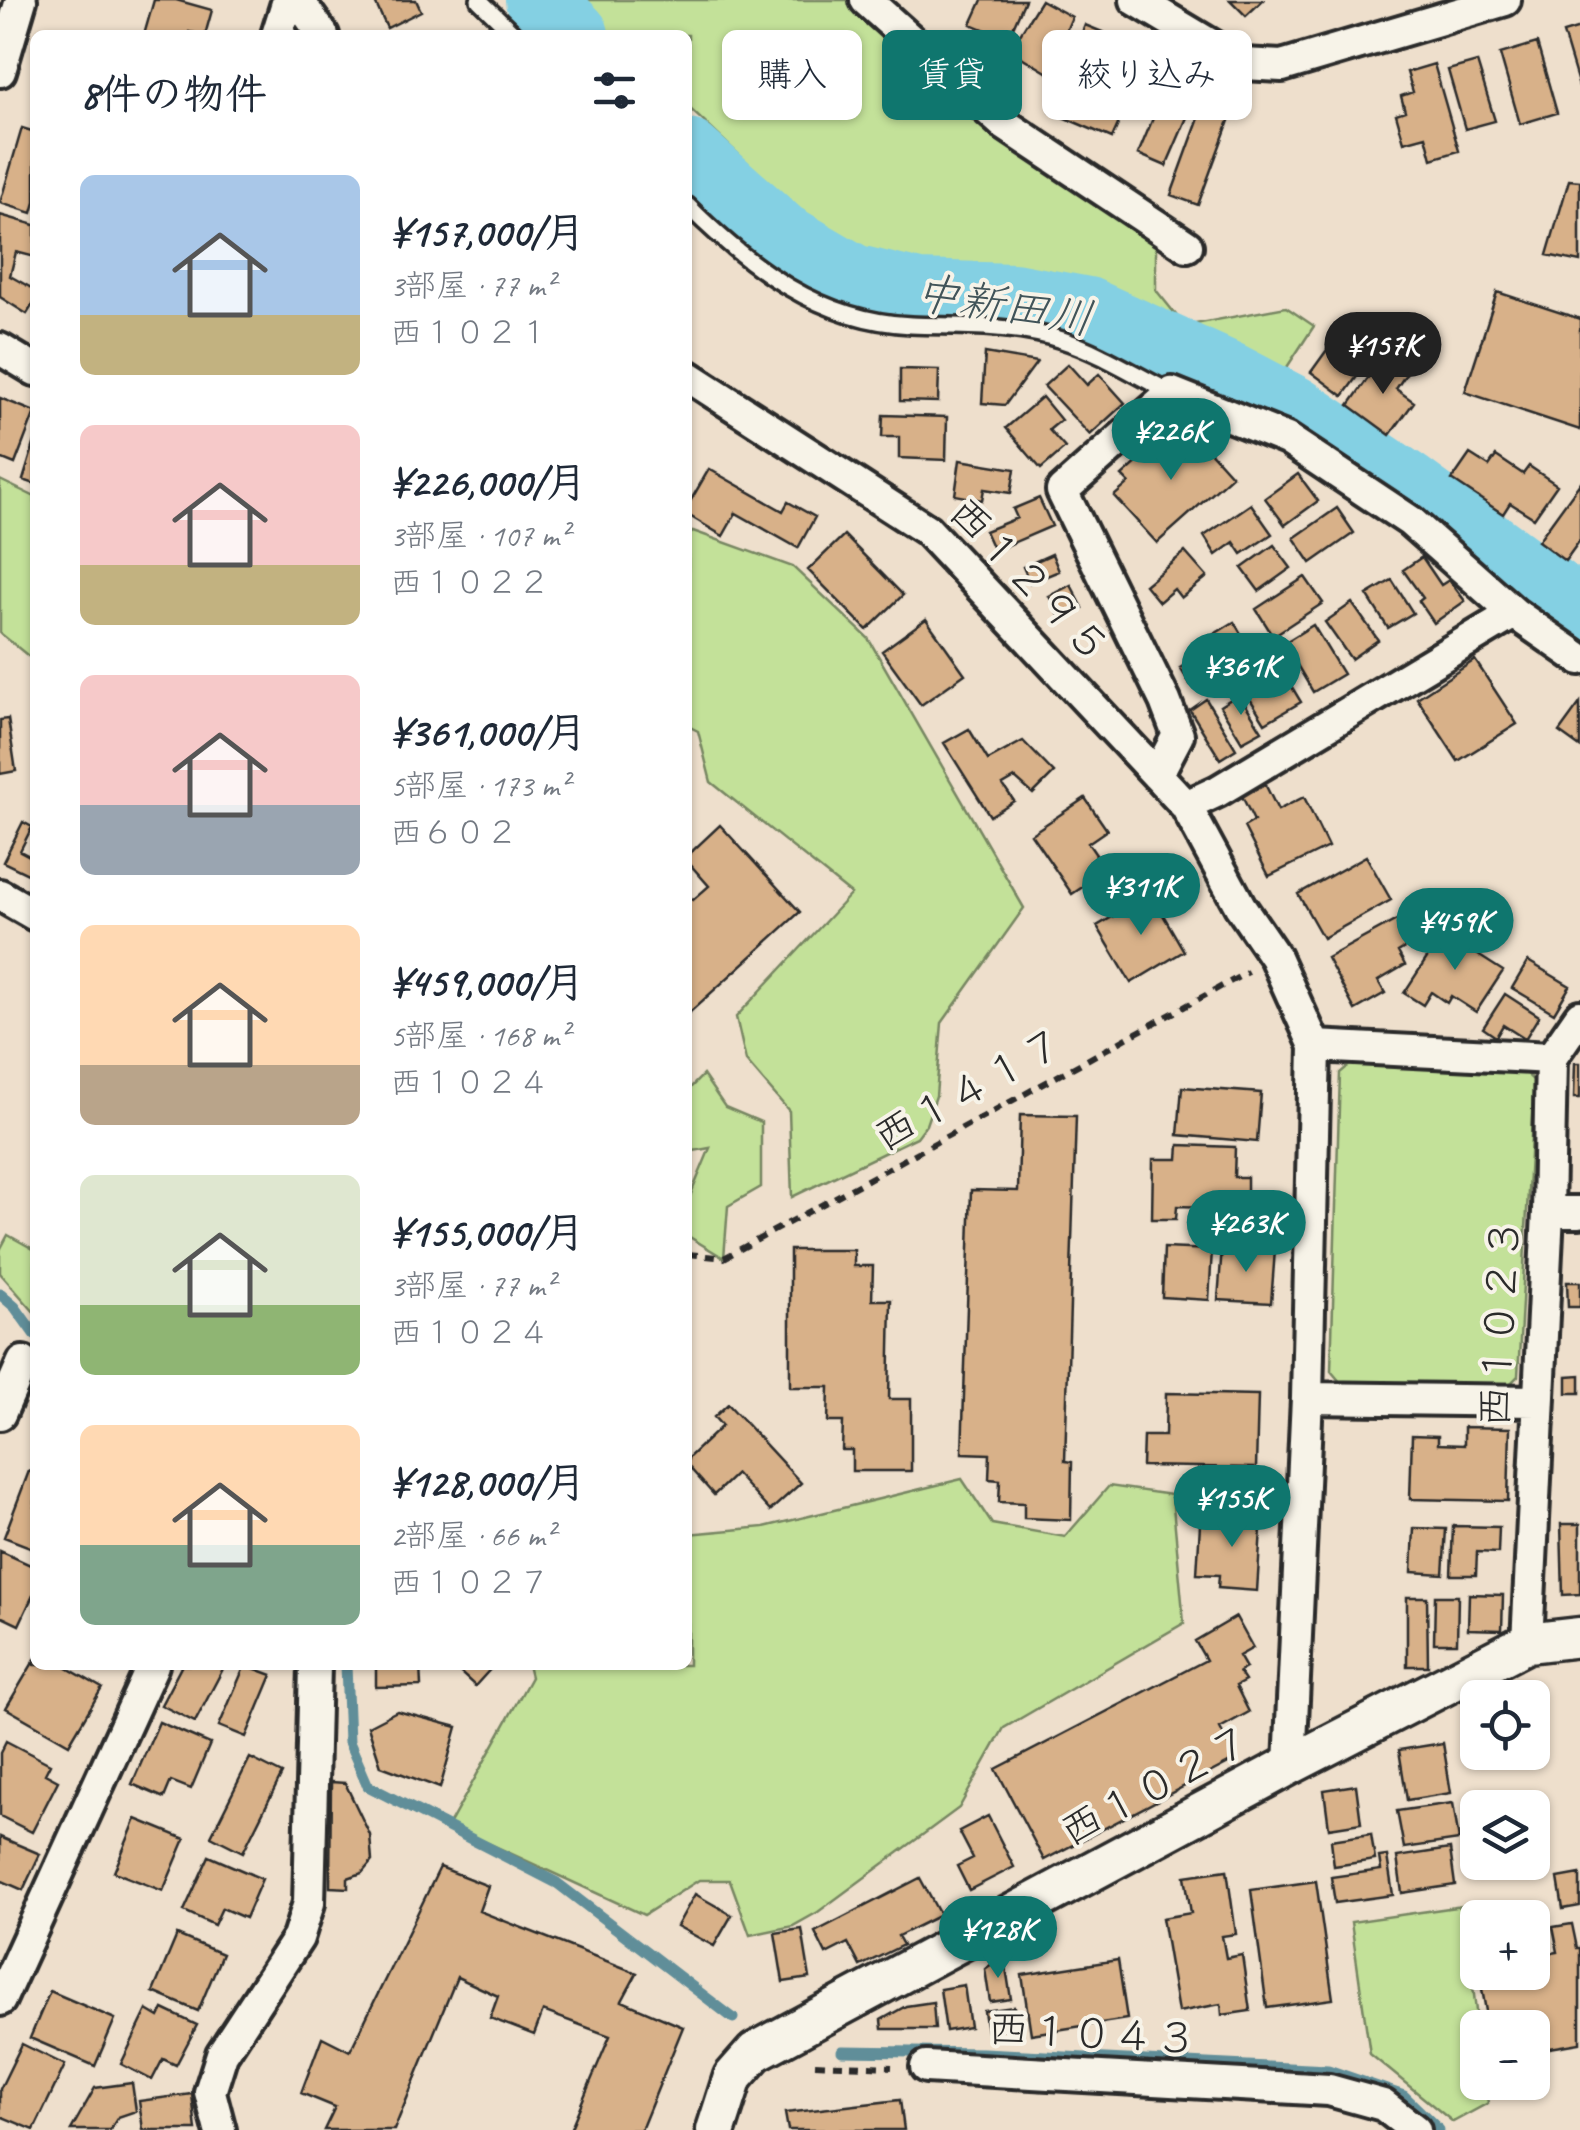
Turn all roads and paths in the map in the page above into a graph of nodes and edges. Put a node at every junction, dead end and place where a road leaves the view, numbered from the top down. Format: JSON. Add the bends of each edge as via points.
{"nodes":[{"id":1,"x":20,"y":0,"type":"edge"},
{"id":2,"x":288,"y":0,"type":"edge"},
{"id":3,"x":298,"y":0,"type":"edge"},
{"id":4,"x":479,"y":0,"type":"edge"},
{"id":5,"x":866,"y":0,"type":"edge"},
{"id":6,"x":1136,"y":0,"type":"edge"},
{"id":7,"x":1505,"y":0,"type":"edge"},
{"id":8,"x":279,"y":30,"type":"edge"},
{"id":9,"x":319,"y":30,"type":"edge"},
{"id":10,"x":510,"y":30,"type":"edge"},
{"id":11,"x":0,"y":71,"type":"edge"},
{"id":12,"x":692,"y":210,"type":"edge"},
{"id":13,"x":1187,"y":246,"type":"dead end"},
{"id":14,"x":0,"y":349,"type":"edge"},
{"id":15,"x":30,"y":367,"type":"edge"},
{"id":16,"x":692,"y":379,"type":"edge"},
{"id":17,"x":1172,"y":393,"type":"junction"},
{"id":18,"x":1514,"y":614,"type":"junction"},
{"id":19,"x":1580,"y":660,"type":"edge"},
{"id":20,"x":1158,"y":775,"type":"junction"},
{"id":21,"x":1186,"y":806,"type":"junction"},
{"id":22,"x":0,"y":895,"type":"edge"},
{"id":23,"x":30,"y":912,"type":"edge"},
{"id":24,"x":1275,"y":957,"type":"junction"},
{"id":25,"x":1580,"y":1016,"type":"edge"},
{"id":26,"x":1315,"y":1046,"type":"junction"},
{"id":27,"x":1551,"y":1058,"type":"junction"},
{"id":28,"x":1548,"y":1212,"type":"junction"},
{"id":29,"x":1580,"y":1212,"type":"edge"},
{"id":30,"x":692,"y":1254,"type":"edge"},
{"id":31,"x":19,"y":1358,"type":"edge"},
{"id":32,"x":1307,"y":1398,"type":"junction"},
{"id":33,"x":1538,"y":1401,"type":"junction"},
{"id":34,"x":0,"y":1414,"type":"edge"},
{"id":35,"x":1580,"y":1636,"type":"edge"},
{"id":36,"x":1528,"y":1642,"type":"junction"},
{"id":37,"x":151,"y":1670,"type":"edge"},
{"id":38,"x":314,"y":1670,"type":"edge"},
{"id":39,"x":1290,"y":1765,"type":"junction"},
{"id":40,"x":0,"y":2000,"type":"edge"},
{"id":41,"x":755,"y":2052,"type":"junction"},
{"id":42,"x":926,"y":2067,"type":"joint"},
{"id":43,"x":722,"y":2126,"type":"edge"},
{"id":44,"x":220,"y":2130,"type":"edge"},
{"id":45,"x":1415,"y":2130,"type":"edge"}],
"edges":[{"from":1,"to":11,"type":"street"},
{"from":2,"to":8,"type":"street"},
{"from":3,"to":9,"type":"street"},
{"from":4,"to":10,"type":"lane"},
{"from":5,"to":13,"type":"street","via":[[1004,124]]},
{"from":6,"to":7,"type":"street","via":[[1243,64],[1282,66]]},
{"from":12,"to":17,"type":"lane","via":[[734,252],[851,317],[1006,328],[1064,340]]},
{"from":14,"to":15,"type":"street"},
{"from":16,"to":20,"type":"street","name":"西１２９５","via":[[927,530]]},
{"from":17,"to":18,"type":"street","via":[[1287,440],[1410,521]]},
{"from":17,"to":20,"type":"street","via":[[1062,491],[1178,734]]},
{"from":18,"to":19,"type":"street"},
{"from":18,"to":21,"type":"street"},
{"from":20,"to":21,"type":"street","name":"西１２９５"},
{"from":21,"to":24,"type":"street","name":"西１２９５"},
{"from":22,"to":23,"type":"street"},
{"from":24,"to":26,"type":"street","name":"西１２９５"},
{"from":24,"to":30,"type":"path","name":"西１４１７","via":[[724,1258]]},
{"from":25,"to":27,"type":"street"},
{"from":26,"to":27,"type":"street"},
{"from":26,"to":32,"type":"street"},
{"from":27,"to":28,"type":"street","name":"西１０２３"},
{"from":28,"to":29,"type":"street"},
{"from":28,"to":33,"type":"street","name":"西１０２３"},
{"from":31,"to":34,"type":"street"},
{"from":32,"to":33,"type":"street"},
{"from":32,"to":39,"type":"street"},
{"from":33,"to":36,"type":"street","name":"西１０２３"},
{"from":35,"to":36,"type":"street","name":"西１０２７"},
{"from":36,"to":39,"type":"street","name":"西１０２７"},
{"from":37,"to":40,"type":"street"},
{"from":38,"to":44,"type":"street","via":[[309,1903],[298,1938],[222,2054],[210,2092]]},
{"from":39,"to":41,"type":"street","name":"西１０２７"},
{"from":41,"to":42,"type":"path","name":"西１０４３","via":[[826,2066]]},
{"from":41,"to":43,"type":"street","name":"西１０２７","via":[[733,2078]]},
{"from":42,"to":45,"type":"street","name":"西１０４３","via":[[1329,2090],[1383,2105]]}]}
